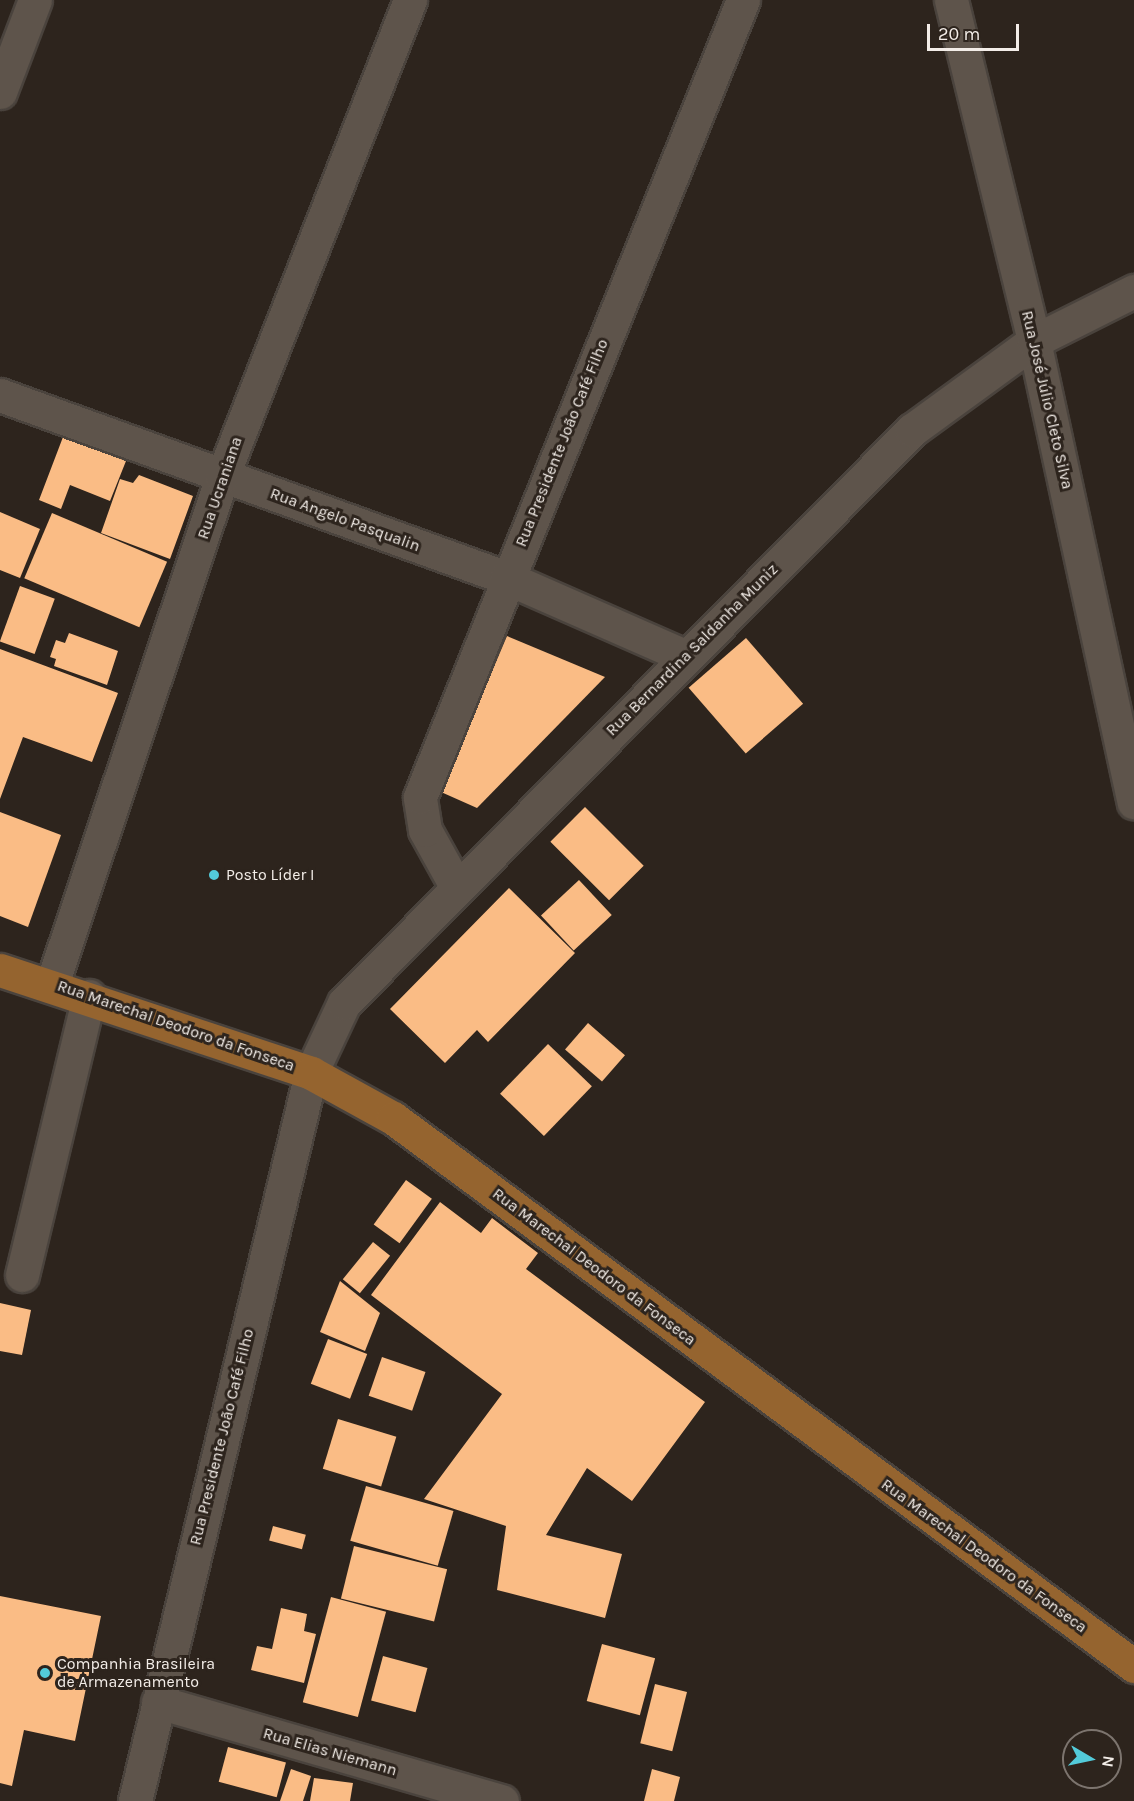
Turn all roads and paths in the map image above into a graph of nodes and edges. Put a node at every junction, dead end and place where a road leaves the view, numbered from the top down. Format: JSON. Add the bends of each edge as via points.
{"nodes":[{"id":1,"x":35,"y":0,"type":"edge"},
{"id":2,"x":410,"y":0,"type":"edge"},
{"id":3,"x":743,"y":0,"type":"edge"},
{"id":4,"x":951,"y":0,"type":"edge"},
{"id":5,"x":0,"y":92,"type":"edge"},
{"id":6,"x":1134,"y":291,"type":"edge"},
{"id":7,"x":1034,"y":341,"type":"junction"},
{"id":8,"x":0,"y":395,"type":"edge"},
{"id":9,"x":222,"y":477,"type":"junction"},
{"id":10,"x":507,"y":578,"type":"junction"},
{"id":11,"x":685,"y":656,"type":"junction"},
{"id":12,"x":1134,"y":802,"type":"edge"},
{"id":13,"x":456,"y":886,"type":"junction"},
{"id":14,"x":0,"y":970,"type":"edge"},
{"id":15,"x":52,"y":984,"type":"junction"},
{"id":16,"x":89,"y":996,"type":"junction"},
{"id":17,"x":311,"y":1073,"type":"junction"},
{"id":18,"x":22,"y":1275,"type":"dead end"},
{"id":19,"x":1134,"y":1666,"type":"edge"},
{"id":20,"x":158,"y":1702,"type":"junction"},
{"id":21,"x":135,"y":1801,"type":"edge"},
{"id":22,"x":502,"y":1801,"type":"edge"}],
"edges":[{"from":1,"to":5,"type":"street"},
{"from":2,"to":9,"type":"street","name":"Rua Ucraniana"},
{"from":3,"to":10,"type":"street","name":"Rua Presidente João Café Filho"},
{"from":4,"to":7,"type":"street","name":"Rua José Júlio Cleto Silva"},
{"from":6,"to":7,"type":"street","name":"Rua Bernardina Saldanha Muniz"},
{"from":7,"to":11,"type":"street","name":"Rua Bernardina Saldanha Muniz","via":[[912,430]]},
{"from":7,"to":12,"type":"street","name":"Rua José Júlio Cleto Silva"},
{"from":8,"to":9,"type":"street","name":"Rua Angelo Pasqualin"},
{"from":9,"to":10,"type":"street","name":"Rua Angelo Pasqualin"},
{"from":9,"to":15,"type":"street","name":"Rua Ucraniana"},
{"from":10,"to":11,"type":"street","name":"Rua Angelo Pasqualin"},
{"from":10,"to":13,"type":"street","name":"Rua Presidente João Café Filho","via":[[420,797],[425,830]]},
{"from":11,"to":13,"type":"street","name":"Rua Bernardina Saldanha Muniz"},
{"from":13,"to":17,"type":"street","name":"Rua Bernardina Saldanha Muniz","via":[[344,1004]]},
{"from":14,"to":15,"type":"main road","name":"Rua Marechal Deodoro da Fonseca"},
{"from":15,"to":16,"type":"main road","name":"Rua Marechal Deodoro da Fonseca"},
{"from":16,"to":17,"type":"main road","name":"Rua Marechal Deodoro da Fonseca"},
{"from":16,"to":18,"type":"street"},
{"from":17,"to":19,"type":"main road","name":"Rua Marechal Deodoro da Fonseca","via":[[393,1118]]},
{"from":17,"to":20,"type":"street","name":"Rua Presidente João Café Filho"},
{"from":20,"to":21,"type":"street","name":"Rua Presidente João Café Filho"},
{"from":20,"to":22,"type":"street","name":"Rua Elias Niemann"}]}
